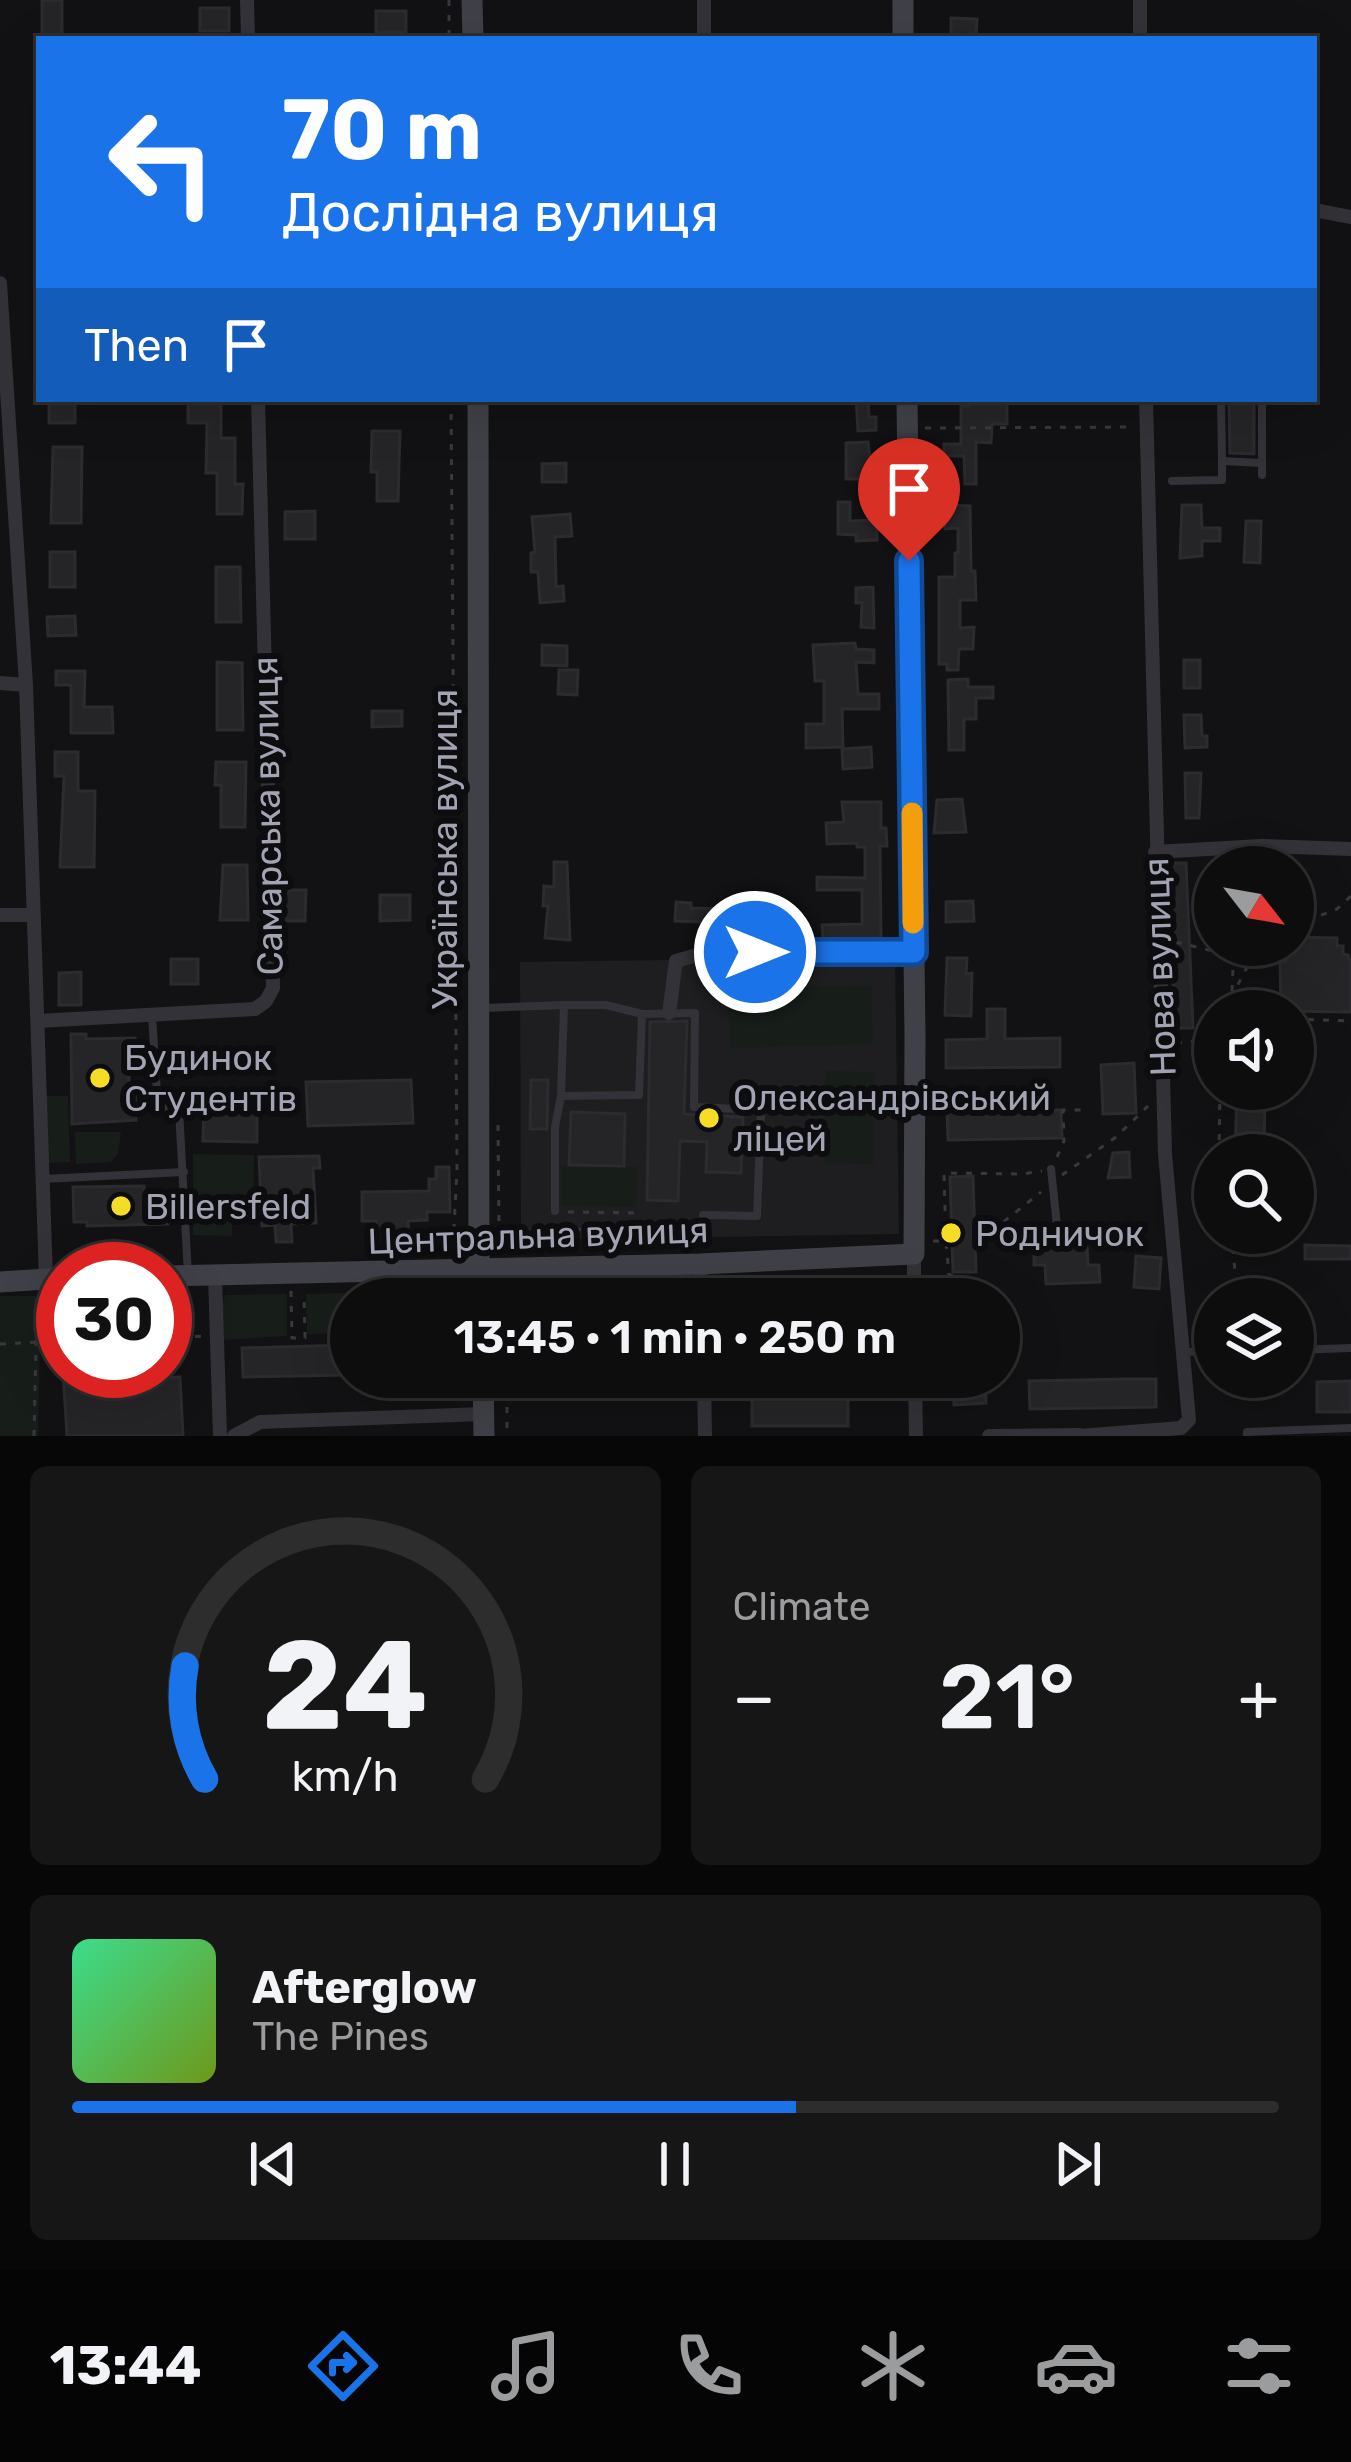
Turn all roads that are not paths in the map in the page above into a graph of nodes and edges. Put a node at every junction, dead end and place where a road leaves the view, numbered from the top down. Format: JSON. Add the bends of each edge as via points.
{"nodes":[{"id":1,"x":248,"y":0,"type":"edge"},
{"id":2,"x":472,"y":0,"type":"edge"},
{"id":3,"x":704,"y":0,"type":"edge"},
{"id":4,"x":903,"y":0,"type":"edge"},
{"id":5,"x":1140,"y":0,"type":"edge"},
{"id":6,"x":248,"y":36,"type":"edge"},
{"id":7,"x":473,"y":36,"type":"edge"},
{"id":8,"x":704,"y":36,"type":"edge"},
{"id":9,"x":903,"y":36,"type":"edge"},
{"id":10,"x":1141,"y":36,"type":"edge"},
{"id":11,"x":1317,"y":211,"type":"edge"},
{"id":12,"x":1351,"y":217,"type":"edge"},
{"id":13,"x":0,"y":283,"type":"edge"},
{"id":14,"x":258,"y":402,"type":"edge"},
{"id":15,"x":478,"y":402,"type":"edge"},
{"id":16,"x":907,"y":402,"type":"edge"},
{"id":17,"x":1145,"y":402,"type":"edge"},
{"id":18,"x":1221,"y":402,"type":"edge"},
{"id":19,"x":1262,"y":402,"type":"edge"},
{"id":20,"x":1222,"y":461,"type":"junction"},
{"id":21,"x":1262,"y":463,"type":"junction"},
{"id":22,"x":1262,"y":475,"type":"dead end"},
{"id":23,"x":1172,"y":481,"type":"dead end"},
{"id":24,"x":0,"y":683,"type":"edge"},
{"id":25,"x":26,"y":685,"type":"junction"},
{"id":26,"x":1351,"y":849,"type":"edge"},
{"id":27,"x":1155,"y":852,"type":"junction"},
{"id":28,"x":0,"y":914,"type":"edge"},
{"id":29,"x":33,"y":915,"type":"junction"},
{"id":30,"x":914,"y":952,"type":"junction"},
{"id":31,"x":564,"y":1005,"type":"junction"},
{"id":32,"x":477,"y":1009,"type":"junction"},
{"id":33,"x":642,"y":1013,"type":"junction"},
{"id":34,"x":669,"y":1013,"type":"junction"},
{"id":35,"x":152,"y":1015,"type":"junction"},
{"id":36,"x":38,"y":1021,"type":"junction"},
{"id":37,"x":561,"y":1096,"type":"junction"},
{"id":38,"x":1051,"y":1169,"type":"road end"},
{"id":39,"x":184,"y":1172,"type":"junction"},
{"id":40,"x":43,"y":1179,"type":"junction"},
{"id":41,"x":555,"y":1211,"type":"road end"},
{"id":42,"x":703,"y":1215,"type":"dead end"},
{"id":43,"x":1057,"y":1226,"type":"dead end"},
{"id":44,"x":46,"y":1242,"type":"edge"},
{"id":45,"x":179,"y":1242,"type":"edge"},
{"id":46,"x":914,"y":1248,"type":"junction"},
{"id":47,"x":700,"y":1264,"type":"junction"},
{"id":48,"x":478,"y":1267,"type":"junction"},
{"id":49,"x":192,"y":1276,"type":"edge"},
{"id":50,"x":215,"y":1276,"type":"junction"},
{"id":51,"x":478,"y":1278,"type":"edge"},
{"id":52,"x":700,"y":1278,"type":"edge"},
{"id":53,"x":914,"y":1278,"type":"edge"},
{"id":54,"x":36,"y":1280,"type":"edge"},
{"id":55,"x":0,"y":1282,"type":"edge"},
{"id":56,"x":1351,"y":1348,"type":"edge"},
{"id":57,"x":1314,"y":1349,"type":"edge"},
{"id":58,"x":1184,"y":1352,"type":"junction"},
{"id":59,"x":1194,"y":1352,"type":"edge"},
{"id":60,"x":704,"y":1398,"type":"edge"},
{"id":61,"x":915,"y":1398,"type":"edge"},
{"id":62,"x":484,"y":1425,"type":"edge"},
{"id":63,"x":1189,"y":1428,"type":"edge"},
{"id":64,"x":1351,"y":1428,"type":"edge"},
{"id":65,"x":220,"y":1436,"type":"edge"},
{"id":66,"x":234,"y":1436,"type":"edge"},
{"id":67,"x":705,"y":1436,"type":"edge"},
{"id":68,"x":916,"y":1436,"type":"edge"},
{"id":69,"x":989,"y":1436,"type":"edge"},
{"id":70,"x":1079,"y":1436,"type":"edge"},
{"id":71,"x":1247,"y":1436,"type":"edge"}],
"edges":[{"from":1,"to":6,"type":"street"},
{"from":2,"to":7,"type":"street"},
{"from":3,"to":8,"type":"street"},
{"from":4,"to":9,"type":"street"},
{"from":5,"to":10,"type":"street"},
{"from":11,"to":12,"type":"street"},
{"from":13,"to":25,"type":"street"},
{"from":14,"to":35,"type":"street","name":"Самарська вулиця","via":[[273,988],[255,1009]]},
{"from":15,"to":32,"type":"street","name":"Українська вулиця"},
{"from":16,"to":30,"type":"street"},
{"from":17,"to":27,"type":"street","name":"Нова вулиця"},
{"from":18,"to":20,"type":"lane"},
{"from":19,"to":21,"type":"lane"},
{"from":20,"to":21,"type":"lane"},
{"from":20,"to":23,"type":"lane","via":[[1222,480]]},
{"from":21,"to":22,"type":"lane"},
{"from":24,"to":25,"type":"street"},
{"from":25,"to":29,"type":"street"},
{"from":26,"to":27,"type":"street"},
{"from":27,"to":58,"type":"street","name":"Нова вулиця","via":[[1165,1154]]},
{"from":28,"to":29,"type":"street"},
{"from":29,"to":36,"type":"street"},
{"from":30,"to":34,"type":"street","via":[[707,952],[676,961]]},
{"from":30,"to":46,"type":"street"},
{"from":31,"to":32,"type":"lane"},
{"from":31,"to":33,"type":"lane"},
{"from":31,"to":37,"type":"lane"},
{"from":32,"to":48,"type":"street","name":"Українська вулиця","via":[[466,1232]]},
{"from":33,"to":34,"type":"lane"},
{"from":33,"to":37,"type":"lane","via":[[639,1095]]},
{"from":34,"to":42,"type":"lane","via":[[695,1013],[694,1107],[761,1110],[757,1216]]},
{"from":35,"to":36,"type":"street","name":"Самарська вулиця"},
{"from":35,"to":39,"type":"lane","via":[[158,1108],[179,1109]]},
{"from":36,"to":40,"type":"street"},
{"from":37,"to":41,"type":"lane"},
{"from":38,"to":43,"type":"lane"},
{"from":39,"to":40,"type":"lane"},
{"from":39,"to":45,"type":"lane"},
{"from":40,"to":44,"type":"street"},
{"from":46,"to":47,"type":"street","name":"Центральна вулиця"},
{"from":46,"to":53,"type":"street"},
{"from":47,"to":48,"type":"street","name":"Центральна вулиця"},
{"from":47,"to":52,"type":"street"},
{"from":48,"to":50,"type":"street","name":"Центральна вулиця"},
{"from":48,"to":51,"type":"street","name":"Українська вулиця"},
{"from":49,"to":50,"type":"street","name":"Центральна вулиця"},
{"from":50,"to":65,"type":"street"},
{"from":54,"to":55,"type":"street"},
{"from":56,"to":57,"type":"lane"},
{"from":58,"to":59,"type":"lane"},
{"from":58,"to":63,"type":"street","name":"Нова вулиця"},
{"from":60,"to":67,"type":"street"},
{"from":61,"to":68,"type":"street"},
{"from":62,"to":66,"type":"street","via":[[260,1422]]},
{"from":63,"to":70,"type":"street","name":"Нова вулиця"},
{"from":64,"to":71,"type":"lane"},
{"from":69,"to":70,"type":"street","name":"Нова вулиця"}]}
